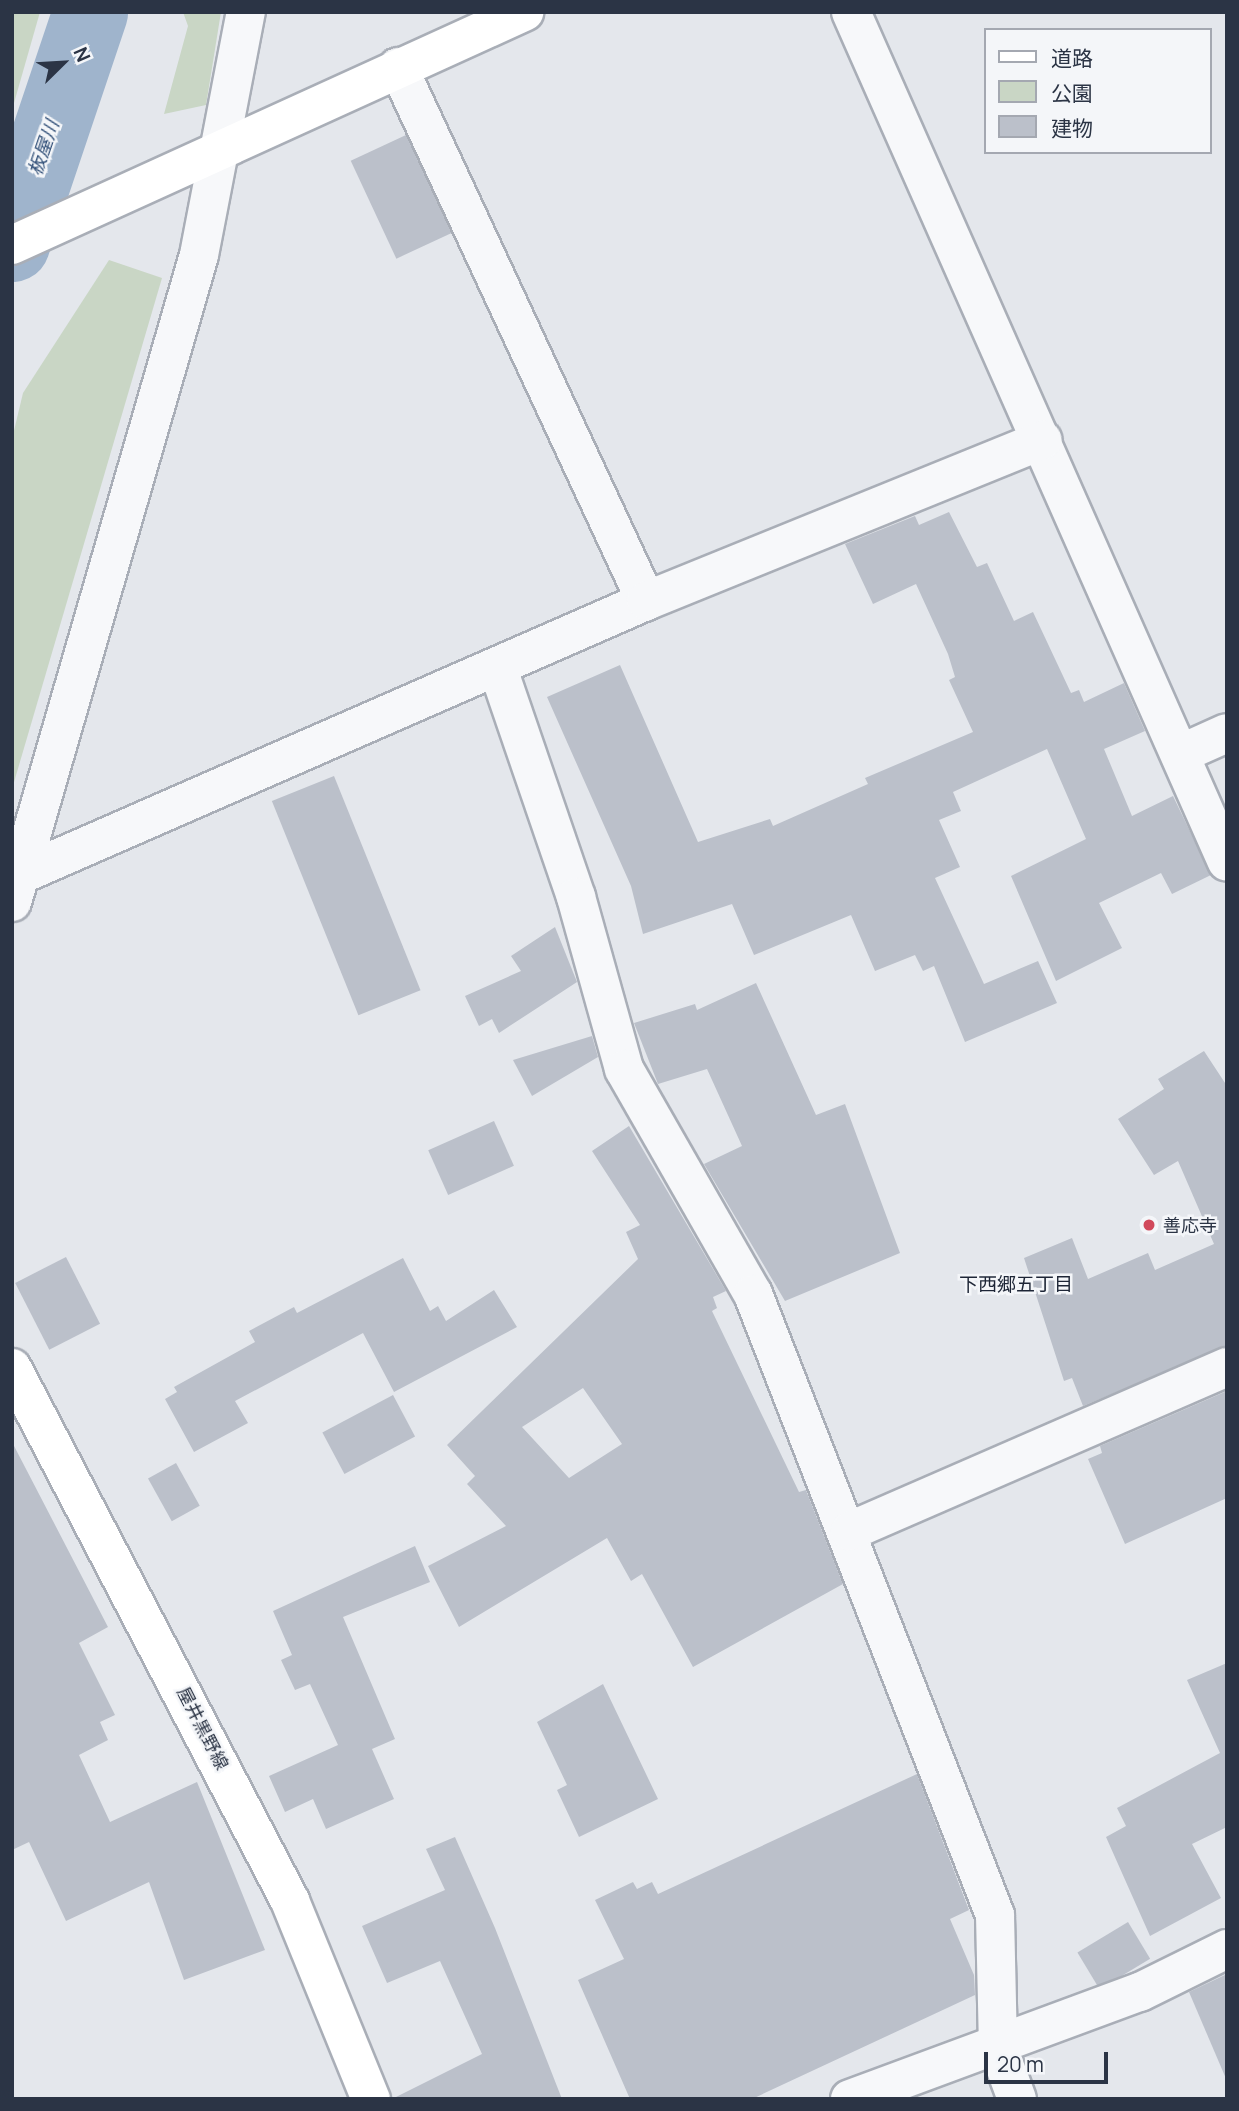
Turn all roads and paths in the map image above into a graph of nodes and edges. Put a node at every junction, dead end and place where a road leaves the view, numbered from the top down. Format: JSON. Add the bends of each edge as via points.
{"nodes":[{"id":1,"x":246,"y":12,"type":"edge"},
{"id":2,"x":524,"y":12,"type":"edge"},
{"id":3,"x":851,"y":12,"type":"edge"},
{"id":4,"x":398,"y":67,"type":"junction"},
{"id":5,"x":207,"y":157,"type":"junction"},
{"id":6,"x":12,"y":245,"type":"edge"},
{"id":7,"x":1043,"y":440,"type":"junction"},
{"id":8,"x":646,"y":601,"type":"junction"},
{"id":9,"x":498,"y":669,"type":"junction"},
{"id":10,"x":1227,"y":733,"type":"edge"},
{"id":11,"x":1180,"y":754,"type":"junction"},
{"id":12,"x":1227,"y":862,"type":"edge"},
{"id":13,"x":16,"y":888,"type":"edge"},
{"id":14,"x":1227,"y":1367,"type":"edge"},
{"id":15,"x":12,"y":1368,"type":"edge"},
{"id":16,"x":850,"y":1531,"type":"junction"},
{"id":17,"x":1227,"y":1950,"type":"edge"},
{"id":18,"x":998,"y":2048,"type":"junction"},
{"id":19,"x":371,"y":2099,"type":"edge"},
{"id":20,"x":850,"y":2099,"type":"edge"},
{"id":21,"x":1017,"y":2099,"type":"edge"}],
"edges":[{"from":1,"to":5,"type":"street"},
{"from":2,"to":4,"type":"main road"},
{"from":3,"to":7,"type":"street"},
{"from":4,"to":5,"type":"main road"},
{"from":4,"to":8,"type":"street"},
{"from":5,"to":6,"type":"main road"},
{"from":5,"to":13,"type":"street","via":[[199,255]]},
{"from":7,"to":8,"type":"street"},
{"from":7,"to":11,"type":"street"},
{"from":8,"to":9,"type":"street"},
{"from":9,"to":13,"type":"street"},
{"from":9,"to":16,"type":"street","via":[[576,897],[624,1069],[753,1294]]},
{"from":10,"to":11,"type":"street"},
{"from":11,"to":12,"type":"street"},
{"from":14,"to":16,"type":"street"},
{"from":15,"to":19,"type":"main road","name":"屋井黒野線","via":[[290,1901]]},
{"from":16,"to":18,"type":"street","via":[[995,1915]]},
{"from":17,"to":18,"type":"street","via":[[1140,1992]]},
{"from":18,"to":20,"type":"street"},
{"from":18,"to":21,"type":"street"}]}
